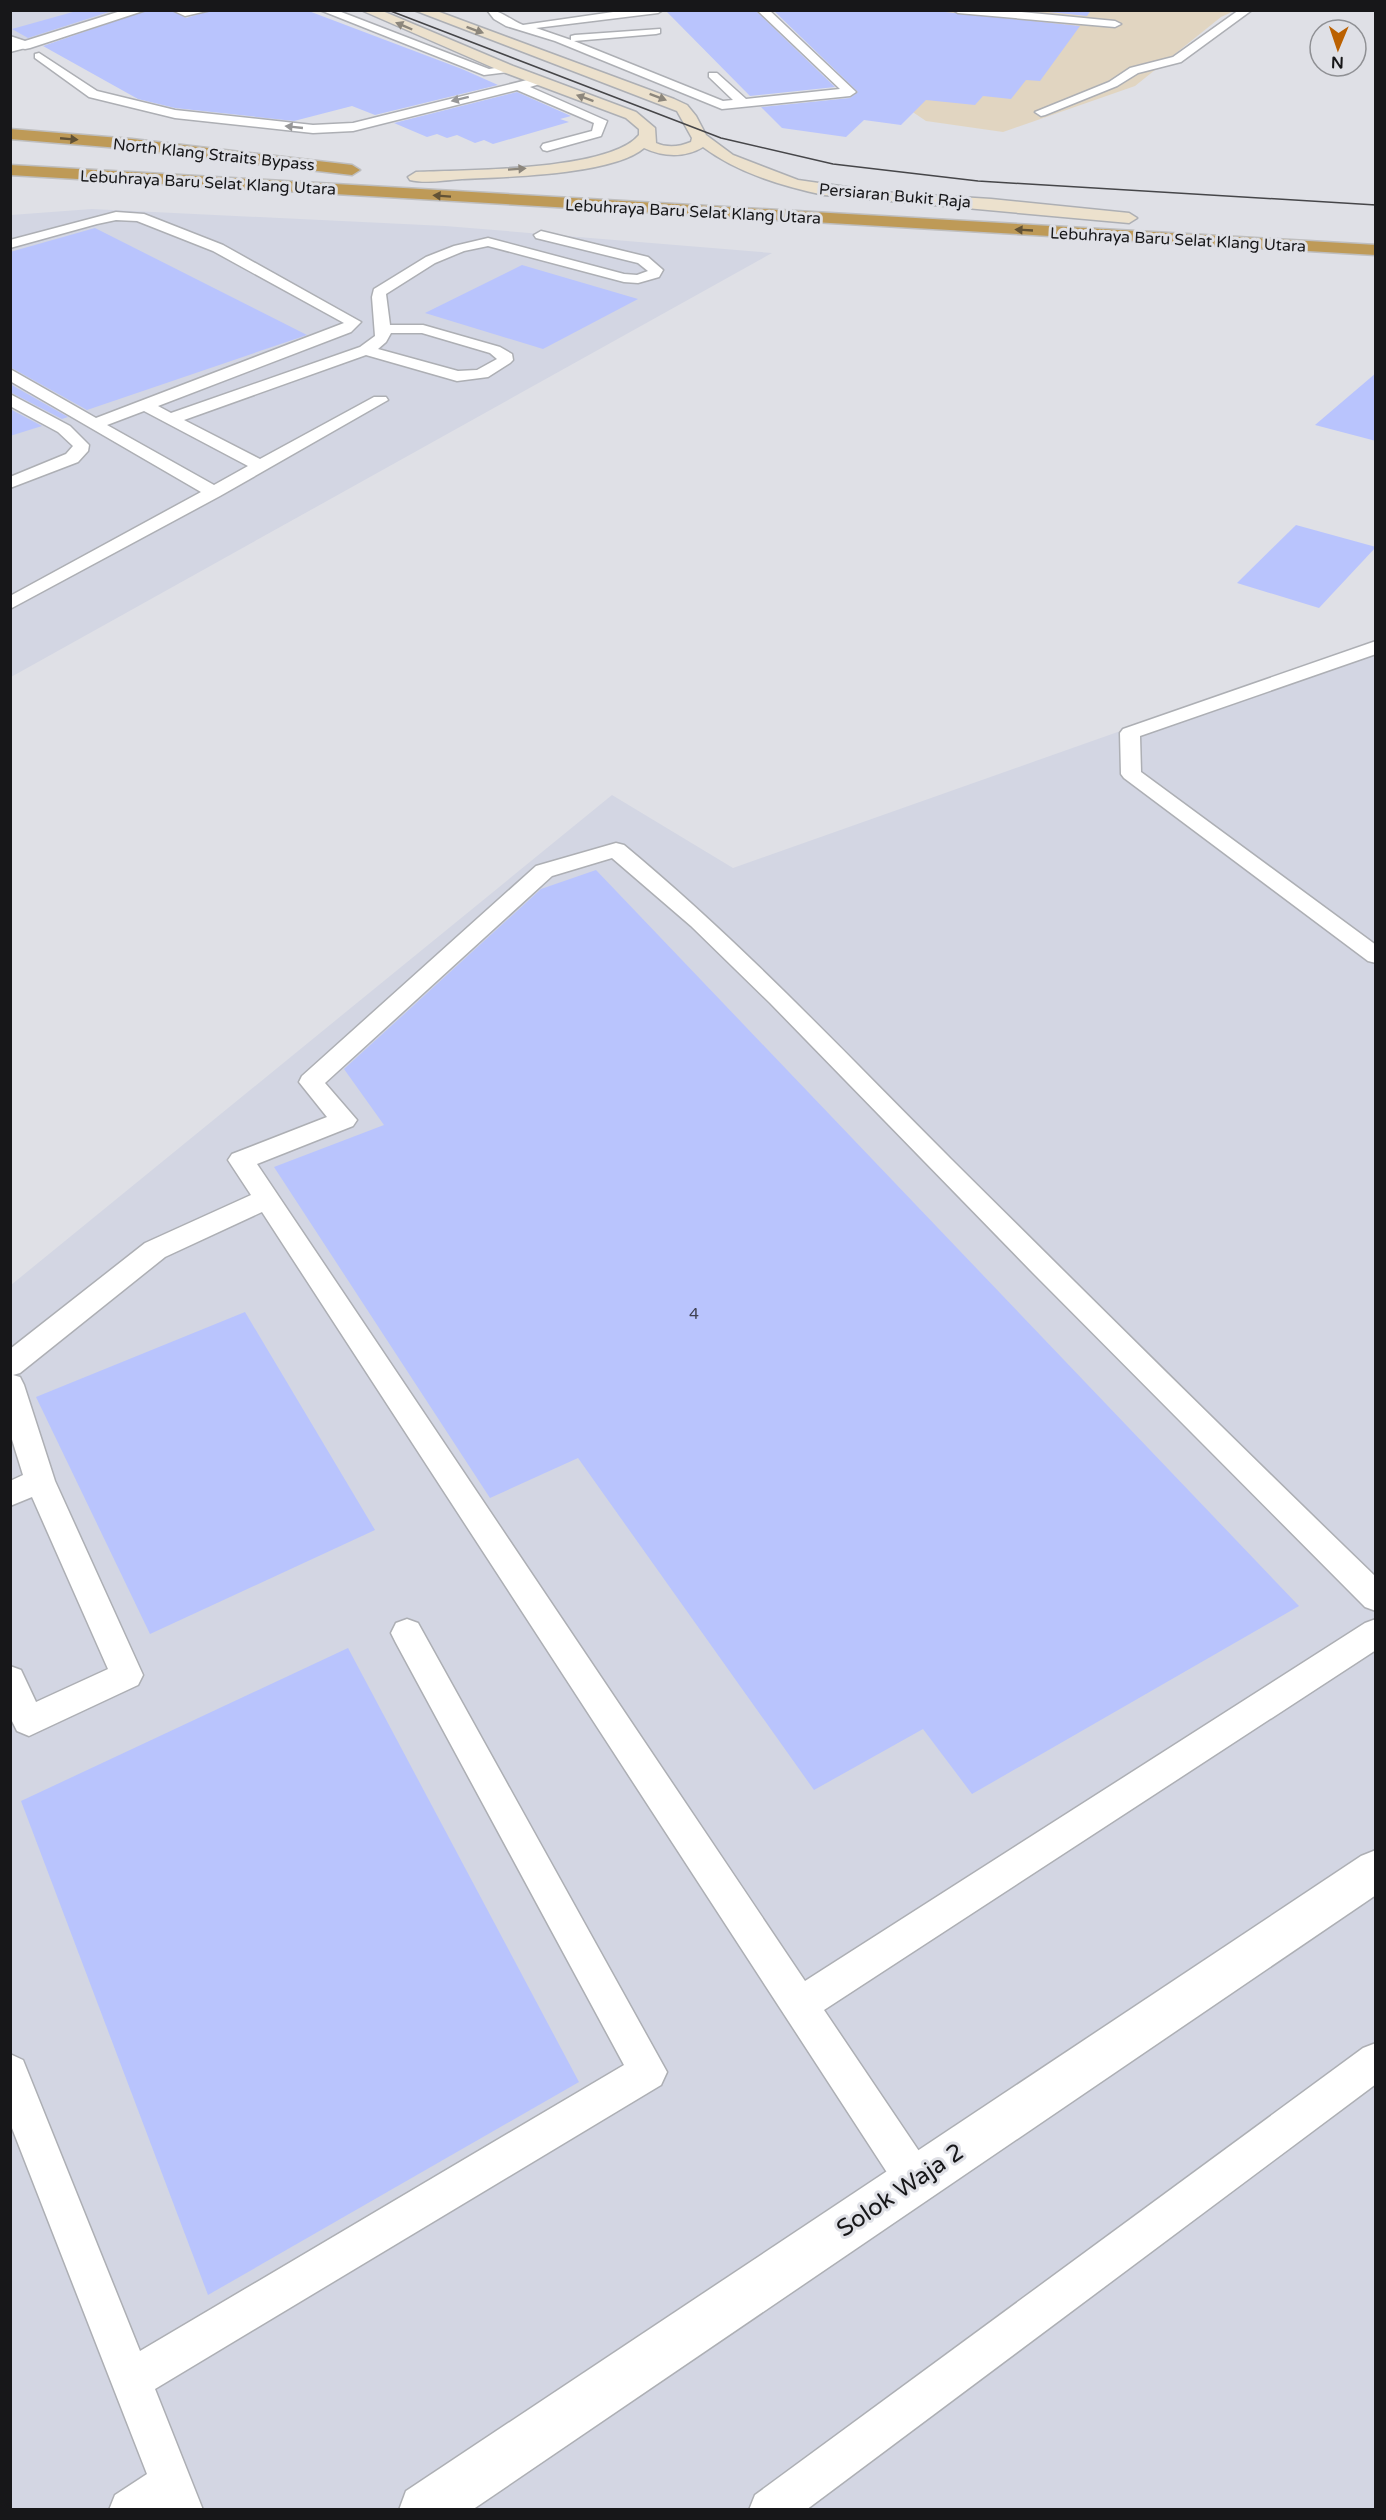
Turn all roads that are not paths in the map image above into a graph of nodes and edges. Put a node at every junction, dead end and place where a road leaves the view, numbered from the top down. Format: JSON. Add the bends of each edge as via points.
{"nodes":[{"id":1,"x":177,"y":10,"type":"edge"},
{"id":2,"x":206,"y":10,"type":"edge"},
{"id":3,"x":325,"y":10,"type":"edge"},
{"id":4,"x":367,"y":10,"type":"edge"},
{"id":5,"x":420,"y":10,"type":"edge"},
{"id":6,"x":492,"y":10,"type":"edge"},
{"id":7,"x":658,"y":10,"type":"edge"},
{"id":8,"x":762,"y":10,"type":"edge"},
{"id":9,"x":958,"y":10,"type":"edge"},
{"id":10,"x":1247,"y":10,"type":"edge"},
{"id":11,"x":132,"y":11,"type":"edge"},
{"id":12,"x":1115,"y":24,"type":"dead end"},
{"id":13,"x":524,"y":26,"type":"junction"},
{"id":14,"x":656,"y":31,"type":"dead end"},
{"id":15,"x":538,"y":34,"type":"junction"},
{"id":16,"x":559,"y":39,"type":"junction"},
{"id":17,"x":10,"y":40,"type":"edge"},
{"id":18,"x":504,"y":41,"type":"junction"},
{"id":19,"x":25,"y":45,"type":"junction"},
{"id":20,"x":10,"y":49,"type":"edge"},
{"id":21,"x":612,"y":49,"type":"dead end"},
{"id":22,"x":589,"y":51,"type":"junction"},
{"id":23,"x":39,"y":56,"type":"dead end"},
{"id":24,"x":508,"y":69,"type":"junction"},
{"id":25,"x":713,"y":75,"type":"dead end"},
{"id":26,"x":539,"y":81,"type":"junction"},
{"id":27,"x":516,"y":85,"type":"junction"},
{"id":28,"x":743,"y":103,"type":"junction"},
{"id":29,"x":1041,"y":112,"type":"dead end"},
{"id":30,"x":10,"y":134,"type":"edge"},
{"id":31,"x":647,"y":135,"type":"junction"},
{"id":32,"x":700,"y":138,"type":"junction"},
{"id":33,"x":547,"y":147,"type":"dead end"},
{"id":34,"x":10,"y":155,"type":"edge"},
{"id":35,"x":10,"y":170,"type":"edge"},
{"id":36,"x":369,"y":173,"type":"joint"},
{"id":37,"x":408,"y":176,"type":"joint"},
{"id":38,"x":10,"y":182,"type":"edge"},
{"id":39,"x":544,"y":184,"type":"dead end"},
{"id":40,"x":283,"y":186,"type":"junction"},
{"id":41,"x":789,"y":198,"type":"dead end"},
{"id":42,"x":1135,"y":218,"type":"joint"},
{"id":43,"x":541,"y":235,"type":"dead end"},
{"id":44,"x":10,"y":244,"type":"edge"},
{"id":45,"x":1376,"y":250,"type":"edge"},
{"id":46,"x":384,"y":329,"type":"junction"},
{"id":47,"x":365,"y":350,"type":"junction"},
{"id":48,"x":10,"y":374,"type":"edge"},
{"id":49,"x":10,"y":399,"type":"edge"},
{"id":50,"x":380,"y":400,"type":"dead end"},
{"id":51,"x":145,"y":405,"type":"junction"},
{"id":52,"x":170,"y":419,"type":"junction"},
{"id":53,"x":95,"y":424,"type":"junction"},
{"id":54,"x":121,"y":440,"type":"junction"},
{"id":55,"x":261,"y":466,"type":"junction"},
{"id":56,"x":10,"y":483,"type":"edge"},
{"id":57,"x":214,"y":492,"type":"junction"},
{"id":58,"x":10,"y":604,"type":"edge"},
{"id":59,"x":1376,"y":648,"type":"edge"},
{"id":60,"x":1376,"y":956,"type":"edge"},
{"id":61,"x":267,"y":1199,"type":"junction"},
{"id":62,"x":10,"y":1365,"type":"edge"},
{"id":63,"x":10,"y":1385,"type":"edge"},
{"id":64,"x":40,"y":1481,"type":"junction"},
{"id":65,"x":10,"y":1494,"type":"edge"},
{"id":66,"x":1376,"y":1598,"type":"edge"},
{"id":67,"x":407,"y":1633,"type":"dead end"},
{"id":68,"x":1376,"y":1633,"type":"edge"},
{"id":69,"x":10,"y":1680,"type":"edge"},
{"id":70,"x":1376,"y":1870,"type":"edge"},
{"id":71,"x":800,"y":2005,"type":"junction"},
{"id":72,"x":1376,"y":2061,"type":"edge"},
{"id":73,"x":10,"y":2073,"type":"edge"},
{"id":74,"x":915,"y":2180,"type":"junction"},
{"id":75,"x":131,"y":2380,"type":"junction"},
{"id":76,"x":177,"y":2496,"type":"edge"},
{"id":77,"x":130,"y":2510,"type":"edge"},
{"id":78,"x":425,"y":2510,"type":"edge"},
{"id":79,"x":770,"y":2510,"type":"edge"}],
"edges":[{"from":1,"to":2,"type":"lane"},
{"from":3,"to":24,"type":"lane","via":[[488,73]]},
{"from":24,"to":4,"type":"main road","one_way":true},
{"from":5,"to":18,"type":"main road","name":"Persiaran Bukit Raja","one_way":true},
{"from":6,"to":13,"type":"lane","via":[[510,24]]},
{"from":7,"to":13,"type":"lane"},
{"from":8,"to":28,"type":"lane","via":[[850,92]]},
{"from":9,"to":12,"type":"lane"},
{"from":10,"to":29,"type":"lane","via":[[1177,60],[1134,70],[1113,84]]},
{"from":11,"to":19,"type":"street"},
{"from":13,"to":15,"type":"lane"},
{"from":14,"to":16,"type":"lane"},
{"from":15,"to":16,"type":"lane"},
{"from":15,"to":18,"type":"lane"},
{"from":16,"to":22,"type":"lane"},
{"from":17,"to":19,"type":"street"},
{"from":18,"to":32,"type":"main road","name":"Persiaran Bukit Raja","one_way":true,"via":[[682,108]]},
{"from":19,"to":20,"type":"lane"},
{"from":21,"to":22,"type":"lane"},
{"from":22,"to":28,"type":"lane","via":[[722,105]]},
{"from":27,"to":23,"type":"lane","one_way":true,"via":[[353,127],[313,129],[176,114],[93,94]]},
{"from":24,"to":26,"type":"main road"},
{"from":25,"to":28,"type":"lane"},
{"from":26,"to":27,"type":"lane"},
{"from":31,"to":26,"type":"main road","one_way":true,"via":[[647,128],[631,115]]},
{"from":27,"to":33,"type":"lane","via":[[602,121],[597,133]]},
{"from":30,"to":36,"type":"highway","name":"North Klang Straits Bypass","one_way":true,"via":[[132,144]]},
{"from":31,"to":32,"type":"main road","via":[[649,145],[666,150],[690,149]]},
{"from":37,"to":31,"type":"main road","one_way":true,"via":[[568,165],[622,155],[635,149]]},
{"from":32,"to":42,"type":"main road","name":"Persiaran Bukit Raja","via":[[727,158],[794,184],[824,190]]},
{"from":34,"to":36,"type":"highway","name":"Lebuhraya Baru Selat Klang Utara"},
{"from":35,"to":40,"type":"highway","name":"Lebuhraya Baru Selat Klang Utara"},
{"from":37,"to":39,"type":"highway","name":"Lebuhraya Baru Selat Klang Utara"},
{"from":38,"to":40,"type":"highway"},
{"from":45,"to":40,"type":"highway","name":"Lebuhraya Baru Selat Klang Utara","one_way":true},
{"from":41,"to":42,"type":"highway","name":"Lebuhraya Baru Selat Klang Utara"},
{"from":43,"to":46,"type":"lane","via":[[643,260],[656,270],[645,278],[624,278],[496,243],[469,244],[396,278],[379,292]]},
{"from":44,"to":51,"type":"lane","via":[[95,220],[139,217],[218,248],[354,322],[346,329]]},
{"from":46,"to":47,"type":"lane","via":[[383,338]]},
{"from":46,"to":47,"type":"lane","via":[[431,331],[495,350],[504,354],[505,360],[481,375],[463,377]]},
{"from":47,"to":52,"type":"lane"},
{"from":48,"to":53,"type":"lane"},
{"from":49,"to":56,"type":"lane","via":[[64,429],[81,445],[72,458]]},
{"from":50,"to":55,"type":"lane"},
{"from":51,"to":52,"type":"lane"},
{"from":51,"to":53,"type":"lane"},
{"from":52,"to":54,"type":"lane"},
{"from":52,"to":55,"type":"lane"},
{"from":53,"to":54,"type":"lane"},
{"from":54,"to":57,"type":"lane"},
{"from":55,"to":57,"type":"lane"},
{"from":57,"to":58,"type":"lane"},
{"from":59,"to":60,"type":"lane","via":[[1130,733],[1131,774]]},
{"from":61,"to":62,"type":"lane","via":[[155,1250]]},
{"from":61,"to":66,"type":"lane","via":[[241,1160],[344,1120],[311,1082],[544,871],[616,850],[732,953]]},
{"from":61,"to":71,"type":"lane"},
{"from":63,"to":64,"type":"lane"},
{"from":64,"to":65,"type":"lane"},
{"from":64,"to":69,"type":"lane","via":[[127,1676],[29,1721]]},
{"from":67,"to":75,"type":"lane","via":[[648,2072]]},
{"from":68,"to":71,"type":"lane"},
{"from":70,"to":74,"type":"street","name":"Solok Waja 2"},
{"from":71,"to":74,"type":"lane"},
{"from":72,"to":79,"type":"lane"},
{"from":73,"to":75,"type":"lane"},
{"from":74,"to":78,"type":"street","name":"Solok Waja 2"},
{"from":75,"to":76,"type":"lane"},
{"from":76,"to":77,"type":"lane"}]}
